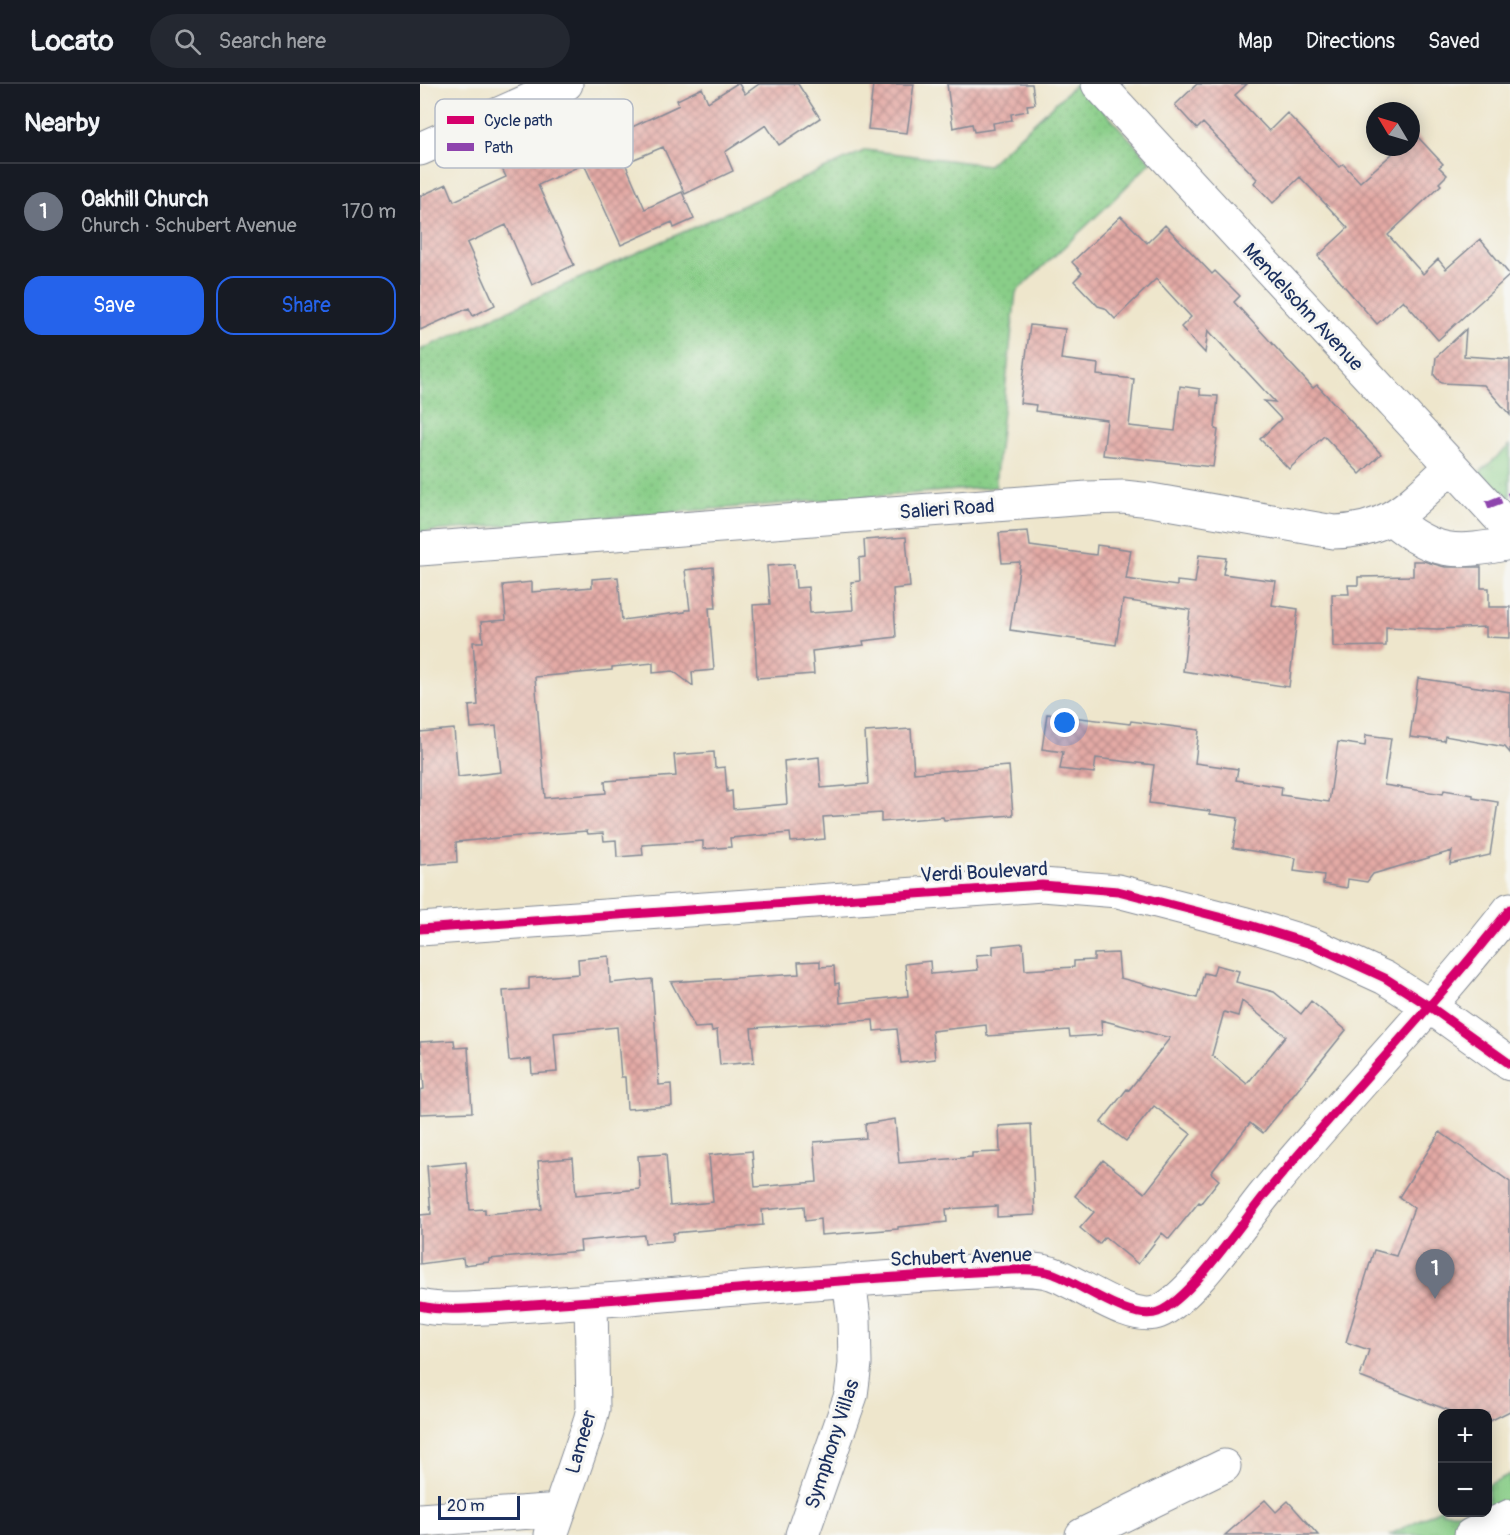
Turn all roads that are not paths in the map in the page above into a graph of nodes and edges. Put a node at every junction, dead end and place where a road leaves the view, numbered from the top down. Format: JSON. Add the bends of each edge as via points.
{"nodes":[{"id":1,"x":1098,"y":84,"type":"edge"},
{"id":2,"x":553,"y":87,"type":"edge"},
{"id":3,"x":527,"y":99,"type":"edge"},
{"id":4,"x":435,"y":142,"type":"edge"},
{"id":5,"x":420,"y":149,"type":"edge"},
{"id":6,"x":1451,"y":467,"type":"junction"},
{"id":7,"x":1392,"y":519,"type":"junction"},
{"id":8,"x":1510,"y":529,"type":"edge"},
{"id":9,"x":1510,"y":543,"type":"edge"},
{"id":10,"x":420,"y":549,"type":"edge"},
{"id":11,"x":1510,"y":909,"type":"edge"},
{"id":12,"x":420,"y":929,"type":"edge"},
{"id":13,"x":1429,"y":1006,"type":"junction"},
{"id":14,"x":1510,"y":1064,"type":"edge"},
{"id":15,"x":849,"y":1280,"type":"junction"},
{"id":16,"x":591,"y":1301,"type":"junction"},
{"id":17,"x":420,"y":1306,"type":"edge"},
{"id":18,"x":1224,"y":1466,"type":"dead end"},
{"id":19,"x":1510,"y":1516,"type":"edge"},
{"id":20,"x":420,"y":1520,"type":"edge"},
{"id":21,"x":556,"y":1523,"type":"edge"},
{"id":22,"x":802,"y":1535,"type":"edge"},
{"id":23,"x":1082,"y":1535,"type":"edge"},
{"id":24,"x":1471,"y":1535,"type":"edge"}],
"edges":[{"from":1,"to":6,"type":"street","name":"Mendelsohn Avenue"},
{"from":2,"to":3,"type":"street"},
{"from":4,"to":5,"type":"street"},
{"from":6,"to":7,"type":"street","name":"Salieri Road"},
{"from":6,"to":8,"type":"street","name":"Mendelsohn Avenue"},
{"from":7,"to":9,"type":"street","via":[[1409,534],[1446,549]]},
{"from":7,"to":10,"type":"street","name":"Salieri Road","via":[[1354,532],[1334,532],[1151,500],[1087,498]]},
{"from":11,"to":13,"type":"street"},
{"from":12,"to":13,"type":"street","name":"Verdi Boulevard","via":[[1042,885],[1118,891],[1311,944],[1385,978]]},
{"from":13,"to":14,"type":"street","name":"Verdi Boulevard"},
{"from":13,"to":15,"type":"street","name":"Schubert Avenue","via":[[1266,1193],[1199,1277],[1175,1301],[1157,1312],[1148,1314],[1123,1308],[1050,1272],[1012,1270]]},
{"from":15,"to":16,"type":"street","name":"Schubert Avenue"},
{"from":15,"to":22,"type":"street","name":"Symphony Villas","via":[[855,1364],[851,1395]]},
{"from":16,"to":17,"type":"street","name":"Schubert Avenue","via":[[471,1309],[435,1310]]},
{"from":16,"to":21,"type":"street","name":"Lameer","via":[[593,1409]]},
{"from":18,"to":23,"type":"street"},
{"from":19,"to":24,"type":"street"},
{"from":20,"to":21,"type":"street","name":"Lameer"}]}
